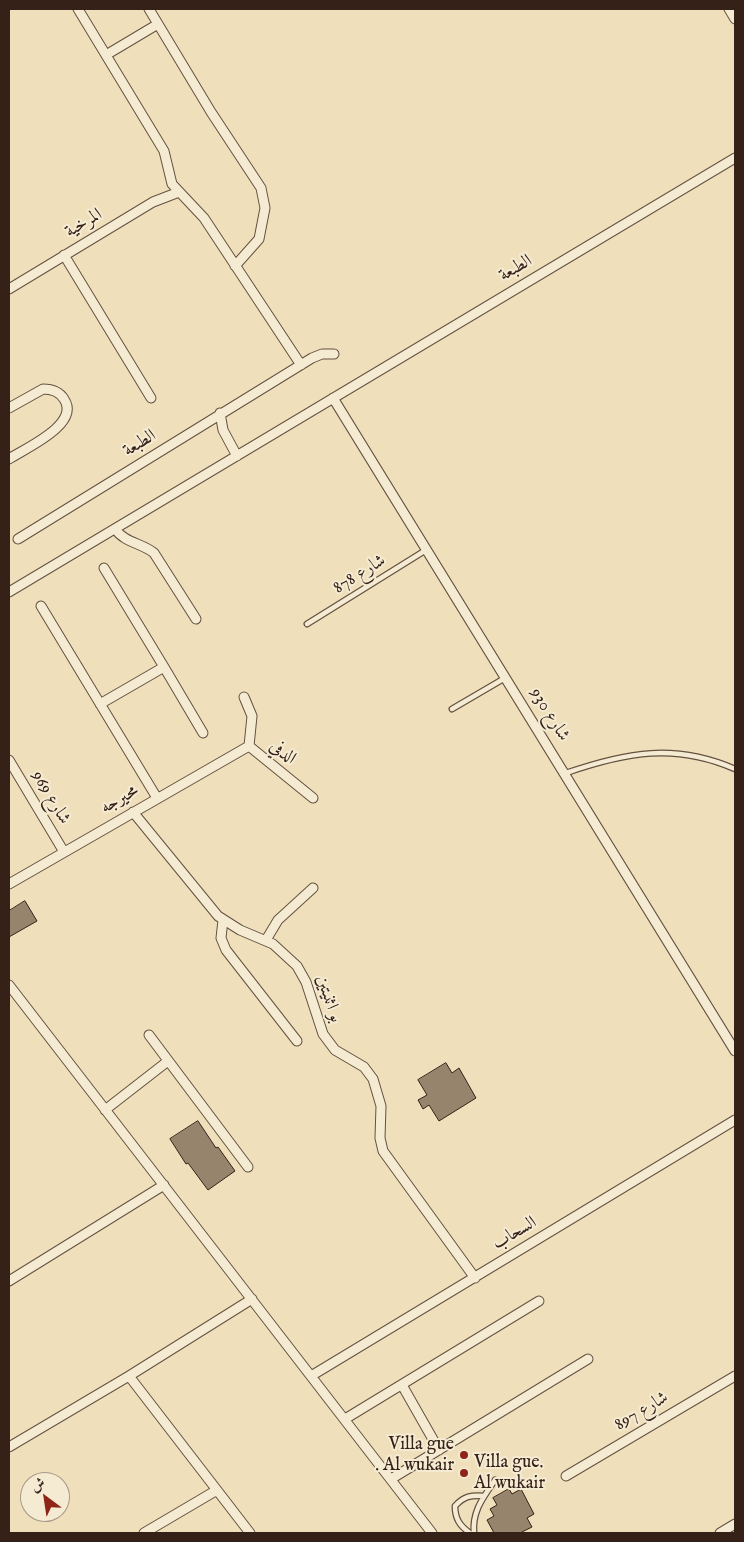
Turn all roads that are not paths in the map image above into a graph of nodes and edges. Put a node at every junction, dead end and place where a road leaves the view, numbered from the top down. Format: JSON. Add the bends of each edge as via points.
{"nodes":[{"id":1,"x":78,"y":9,"type":"edge"},
{"id":2,"x":149,"y":9,"type":"edge"},
{"id":3,"x":729,"y":9,"type":"edge"},
{"id":4,"x":735,"y":19,"type":"edge"},
{"id":5,"x":158,"y":24,"type":"junction"},
{"id":6,"x":106,"y":55,"type":"junction"},
{"id":7,"x":735,"y":152,"type":"edge"},
{"id":8,"x":735,"y":158,"type":"edge"},
{"id":9,"x":716,"y":169,"type":"junction"},
{"id":10,"x":179,"y":192,"type":"junction"},
{"id":11,"x":64,"y":256,"type":"junction"},
{"id":12,"x":235,"y":266,"type":"junction"},
{"id":13,"x":9,"y":289,"type":"edge"},
{"id":14,"x":334,"y":354,"type":"dead end"},
{"id":15,"x":301,"y":365,"type":"junction"},
{"id":16,"x":151,"y":398,"type":"dead end"},
{"id":17,"x":333,"y":398,"type":"junction"},
{"id":18,"x":9,"y":408,"type":"edge"},
{"id":19,"x":220,"y":413,"type":"junction"},
{"id":20,"x":238,"y":456,"type":"junction"},
{"id":21,"x":9,"y":459,"type":"edge"},
{"id":22,"x":115,"y":529,"type":"junction"},
{"id":23,"x":18,"y":539,"type":"dead end"},
{"id":24,"x":427,"y":549,"type":"junction"},
{"id":25,"x":104,"y":568,"type":"dead end"},
{"id":26,"x":9,"y":592,"type":"edge"},
{"id":27,"x":41,"y":606,"type":"dead end"},
{"id":28,"x":196,"y":620,"type":"dead end"},
{"id":29,"x":307,"y":624,"type":"dead end"},
{"id":30,"x":164,"y":667,"type":"junction"},
{"id":31,"x":506,"y":677,"type":"junction"},
{"id":32,"x":244,"y":697,"type":"dead end"},
{"id":33,"x":100,"y":704,"type":"junction"},
{"id":34,"x":452,"y":709,"type":"dead end"},
{"id":35,"x":203,"y":733,"type":"dead end"},
{"id":36,"x":249,"y":746,"type":"junction"},
{"id":37,"x":9,"y":760,"type":"edge"},
{"id":38,"x":735,"y":769,"type":"edge"},
{"id":39,"x":566,"y":773,"type":"junction"},
{"id":40,"x":157,"y":798,"type":"junction"},
{"id":41,"x":313,"y":798,"type":"dead end"},
{"id":42,"x":133,"y":812,"type":"junction"},
{"id":43,"x":64,"y":852,"type":"junction"},
{"id":44,"x":9,"y":884,"type":"edge"},
{"id":45,"x":313,"y":888,"type":"dead end"},
{"id":46,"x":223,"y":920,"type":"junction"},
{"id":47,"x":266,"y":940,"type":"junction"},
{"id":48,"x":9,"y":985,"type":"edge"},
{"id":49,"x":149,"y":1035,"type":"dead end"},
{"id":50,"x":296,"y":1041,"type":"dead end"},
{"id":51,"x":735,"y":1051,"type":"edge"},
{"id":52,"x":168,"y":1061,"type":"junction"},
{"id":53,"x":105,"y":1110,"type":"junction"},
{"id":54,"x":735,"y":1120,"type":"edge"},
{"id":55,"x":248,"y":1167,"type":"dead end"},
{"id":56,"x":164,"y":1185,"type":"junction"},
{"id":57,"x":475,"y":1278,"type":"junction"},
{"id":58,"x":9,"y":1280,"type":"edge"},
{"id":59,"x":252,"y":1298,"type":"junction"},
{"id":60,"x":539,"y":1302,"type":"dead end"},
{"id":61,"x":588,"y":1359,"type":"dead end"},
{"id":62,"x":129,"y":1376,"type":"junction"},
{"id":63,"x":311,"y":1376,"type":"junction"},
{"id":64,"x":735,"y":1376,"type":"edge"},
{"id":65,"x":402,"y":1385,"type":"junction"},
{"id":66,"x":344,"y":1419,"type":"junction"},
{"id":67,"x":9,"y":1447,"type":"edge"},
{"id":68,"x":439,"y":1450,"type":"junction"},
{"id":69,"x":566,"y":1476,"type":"dead end"},
{"id":70,"x":391,"y":1479,"type":"junction"},
{"id":71,"x":495,"y":1480,"type":"dead end"},
{"id":72,"x":217,"y":1490,"type":"junction"},
{"id":73,"x":484,"y":1496,"type":"junction"},
{"id":74,"x":735,"y":1524,"type":"edge"},
{"id":75,"x":144,"y":1533,"type":"edge"},
{"id":76,"x":250,"y":1533,"type":"edge"},
{"id":77,"x":432,"y":1533,"type":"edge"},
{"id":78,"x":472,"y":1533,"type":"edge"},
{"id":79,"x":720,"y":1533,"type":"edge"}],
"edges":[{"from":1,"to":6,"type":"street"},
{"from":2,"to":5,"type":"street"},
{"from":3,"to":4,"type":"street"},
{"from":5,"to":6,"type":"street"},
{"from":5,"to":12,"type":"street","via":[[261,188],[265,208],[259,239]]},
{"from":6,"to":10,"type":"street","via":[[164,151],[169,179]]},
{"from":7,"to":9,"type":"street"},
{"from":8,"to":9,"type":"street"},
{"from":9,"to":17,"type":"street","name":"الطبعة"},
{"from":10,"to":11,"type":"street","name":"المرخية","via":[[153,202]]},
{"from":10,"to":12,"type":"street","via":[[198,211]]},
{"from":11,"to":13,"type":"street","name":"المرخية"},
{"from":11,"to":16,"type":"street"},
{"from":12,"to":15,"type":"street"},
{"from":14,"to":15,"type":"street","name":"الطبعة","via":[[317,356]]},
{"from":15,"to":19,"type":"street","name":"الطبعة"},
{"from":17,"to":20,"type":"street","name":"الطبعة"},
{"from":17,"to":24,"type":"street","name":"شارع 930"},
{"from":18,"to":21,"type":"street","via":[[43,389],[57,392],[68,408],[60,427]]},
{"from":19,"to":20,"type":"street","via":[[223,430]]},
{"from":19,"to":23,"type":"street","name":"الطبعة"},
{"from":20,"to":22,"type":"street","name":"الطبعة"},
{"from":22,"to":26,"type":"street","name":"الطبعة"},
{"from":22,"to":28,"type":"street","via":[[127,540],[146,547],[154,554]]},
{"from":24,"to":29,"type":"lane","name":"شارع 878"},
{"from":24,"to":31,"type":"street","name":"شارع 930"},
{"from":25,"to":30,"type":"street"},
{"from":27,"to":33,"type":"street"},
{"from":30,"to":33,"type":"street"},
{"from":30,"to":35,"type":"street"},
{"from":31,"to":34,"type":"lane"},
{"from":31,"to":39,"type":"street","name":"شارع 930"},
{"from":32,"to":36,"type":"street","name":"الدفي","via":[[252,716]]},
{"from":33,"to":40,"type":"street"},
{"from":36,"to":40,"type":"street","name":"محيرجه"},
{"from":36,"to":41,"type":"street","name":"الدفي"},
{"from":37,"to":43,"type":"street","name":"شارع 969"},
{"from":38,"to":39,"type":"lane","via":[[697,755],[659,752],[608,760]]},
{"from":39,"to":51,"type":"street","name":"شارع 930"},
{"from":40,"to":42,"type":"street","name":"محيرجه"},
{"from":42,"to":43,"type":"street","name":"محيرجه"},
{"from":42,"to":46,"type":"street","name":"بو اثنيتين"},
{"from":43,"to":44,"type":"street","name":"محيرجه"},
{"from":45,"to":47,"type":"street","via":[[278,920]]},
{"from":46,"to":47,"type":"street","name":"بو اثنيتين"},
{"from":46,"to":50,"type":"street","via":[[221,938],[226,950]]},
{"from":47,"to":57,"type":"street","name":"بو اثنيتين","via":[[286,954],[302,974],[318,1025],[328,1043],[364,1067],[373,1078],[381,1106],[383,1151]]},
{"from":48,"to":53,"type":"street"},
{"from":49,"to":52,"type":"street"},
{"from":52,"to":53,"type":"street"},
{"from":52,"to":55,"type":"street"},
{"from":53,"to":56,"type":"street"},
{"from":54,"to":57,"type":"street","name":"السحاب"},
{"from":56,"to":58,"type":"street"},
{"from":56,"to":59,"type":"street"},
{"from":57,"to":63,"type":"street","name":"السحاب"},
{"from":59,"to":62,"type":"street"},
{"from":59,"to":63,"type":"street"},
{"from":60,"to":65,"type":"street"},
{"from":61,"to":68,"type":"street"},
{"from":62,"to":67,"type":"street"},
{"from":62,"to":72,"type":"street"},
{"from":63,"to":66,"type":"street"},
{"from":64,"to":69,"type":"street","name":"شارع 897"},
{"from":65,"to":66,"type":"street"},
{"from":65,"to":68,"type":"street"},
{"from":66,"to":70,"type":"street"},
{"from":68,"to":70,"type":"street"},
{"from":70,"to":77,"type":"street"},
{"from":71,"to":73,"type":"lane"},
{"from":72,"to":75,"type":"street"},
{"from":72,"to":76,"type":"street"},
{"from":73,"to":78,"type":"lane","via":[[473,1521]]},
{"from":73,"to":78,"type":"lane","via":[[471,1495],[455,1506],[455,1515],[461,1526]]},
{"from":74,"to":79,"type":"street"}]}
